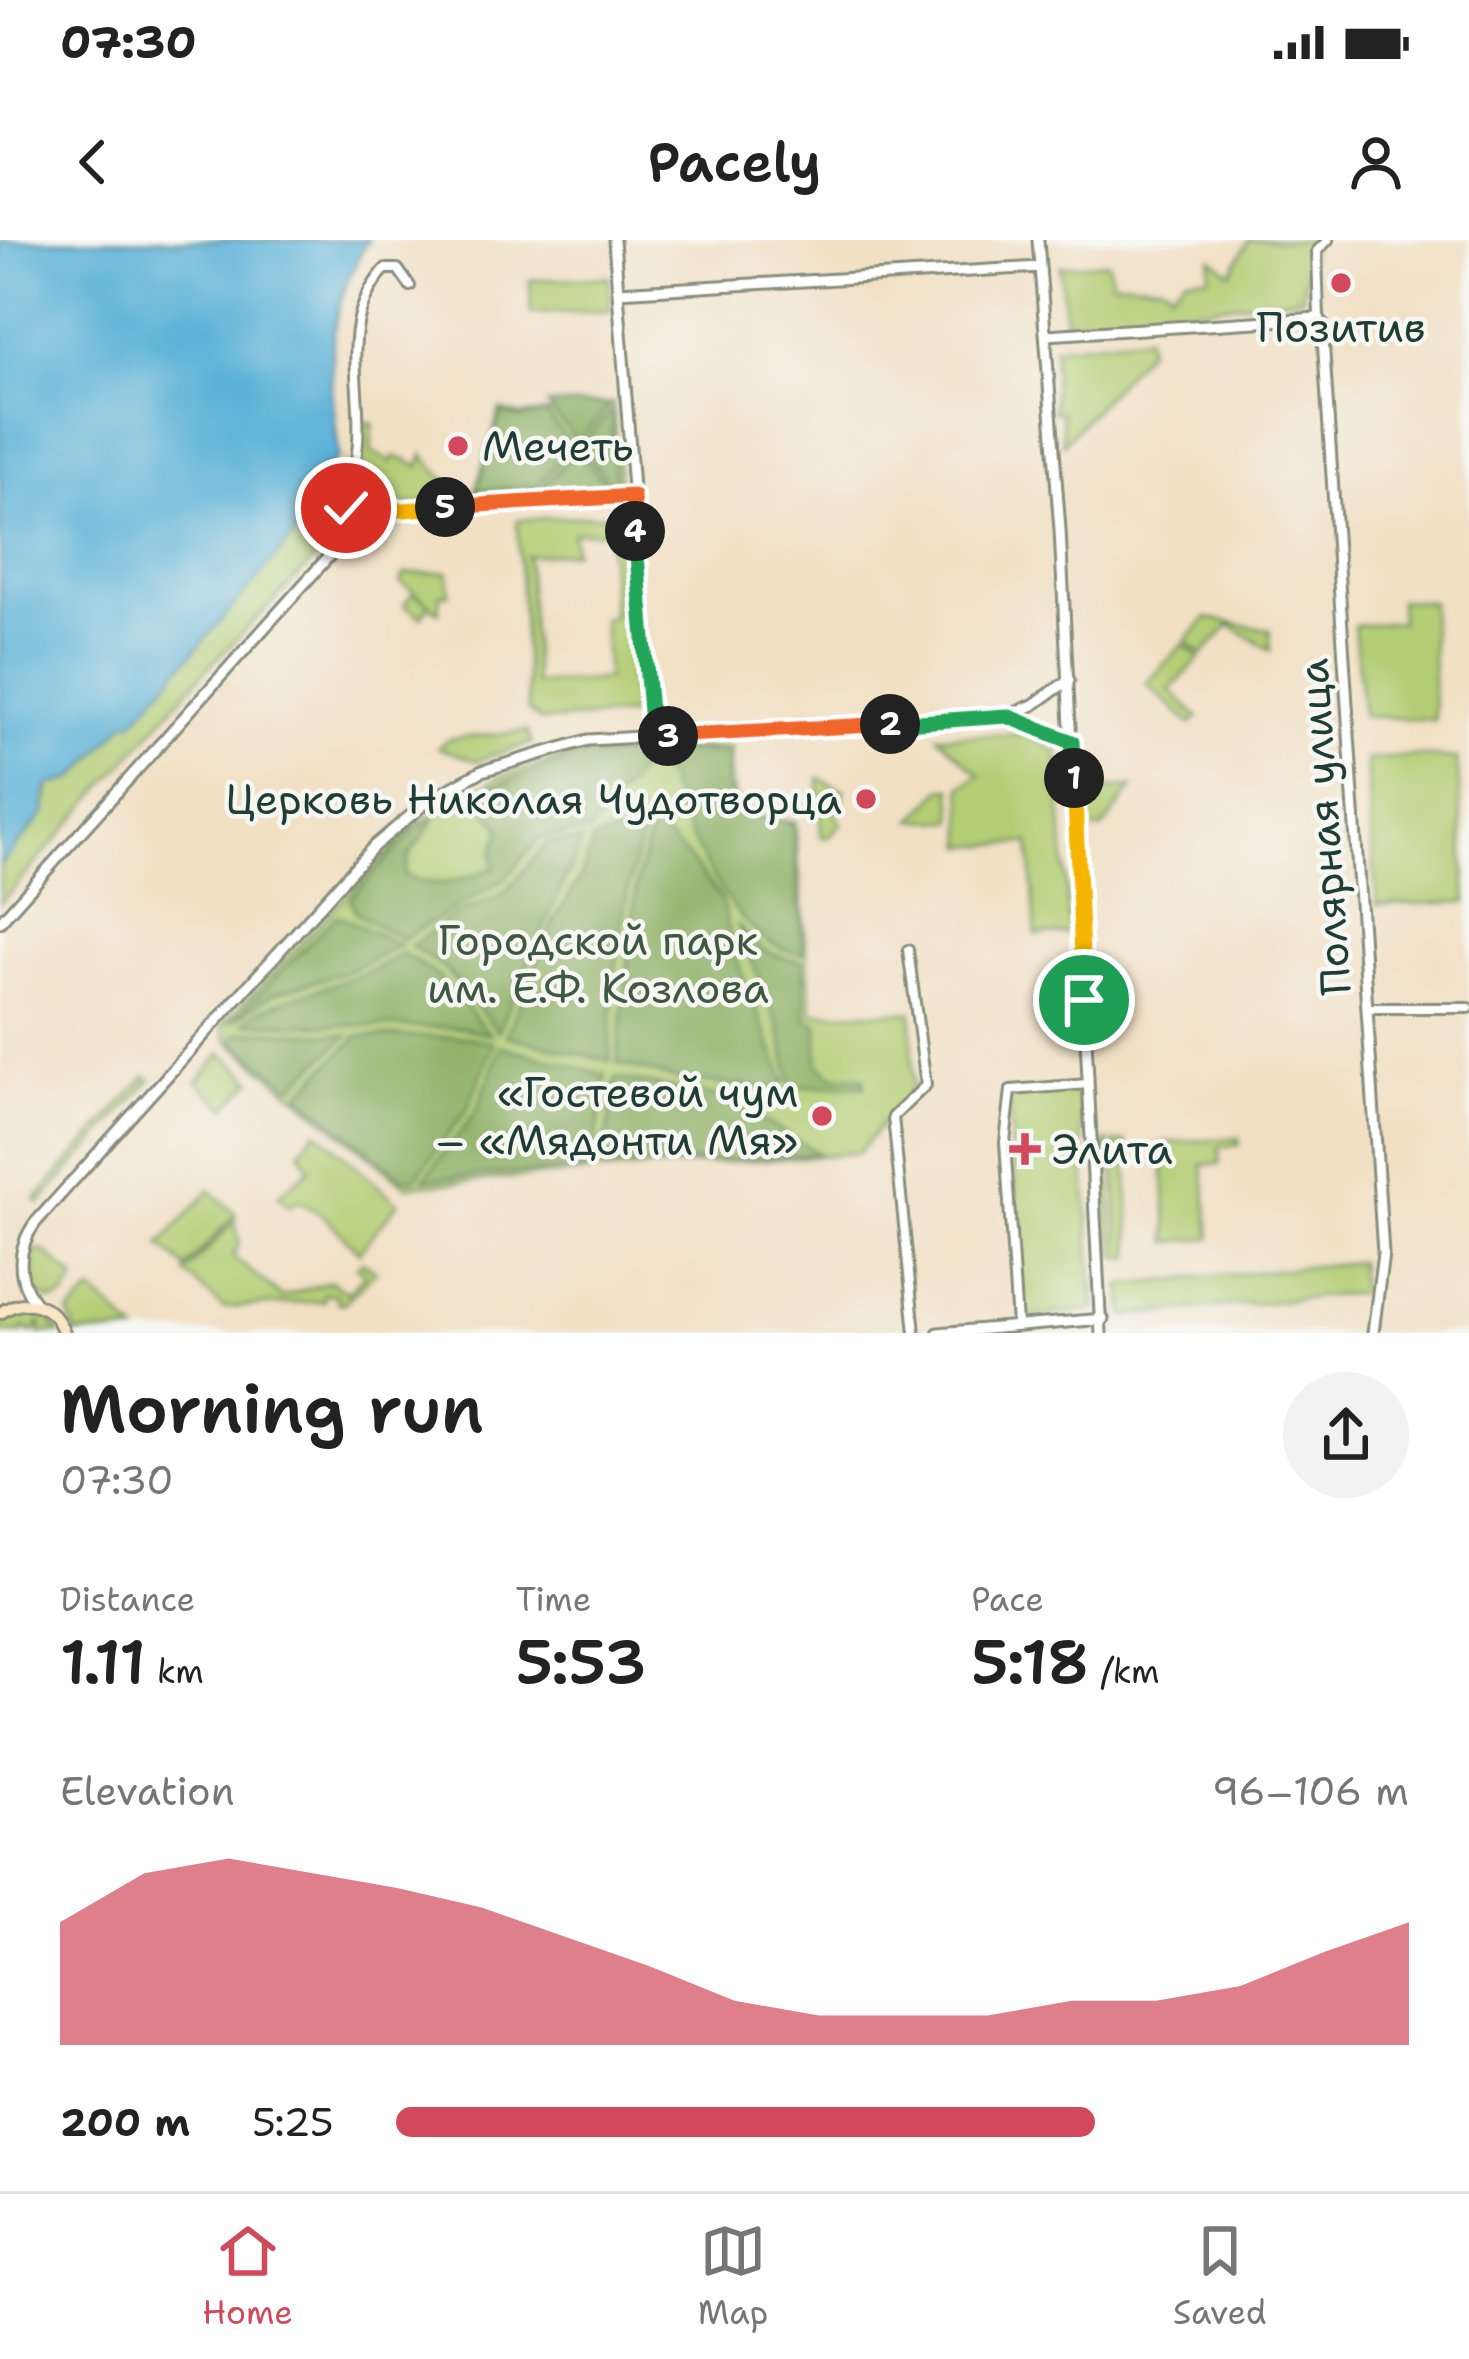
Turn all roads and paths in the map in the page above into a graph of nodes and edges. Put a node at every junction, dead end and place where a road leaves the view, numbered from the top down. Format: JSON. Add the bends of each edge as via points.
{"nodes":[{"id":1,"x":614,"y":240,"type":"edge"},
{"id":2,"x":1038,"y":240,"type":"edge"},
{"id":3,"x":1328,"y":240,"type":"edge"},
{"id":4,"x":1040,"y":267,"type":"junction"},
{"id":5,"x":410,"y":286,"type":"dead end"},
{"id":6,"x":618,"y":292,"type":"junction"},
{"id":7,"x":1319,"y":318,"type":"junction"},
{"id":8,"x":1046,"y":335,"type":"junction"},
{"id":9,"x":350,"y":487,"type":"junction"},
{"id":10,"x":633,"y":496,"type":"junction"},
{"id":11,"x":346,"y":501,"type":"junction"},
{"id":12,"x":390,"y":511,"type":"junction"},
{"id":13,"x":352,"y":529,"type":"junction"},
{"id":14,"x":336,"y":548,"type":"junction"},
{"id":15,"x":1069,"y":680,"type":"junction"},
{"id":16,"x":1007,"y":716,"type":"junction"},
{"id":17,"x":652,"y":736,"type":"junction"},
{"id":18,"x":1072,"y":742,"type":"junction"},
{"id":19,"x":0,"y":922,"type":"edge"},
{"id":20,"x":908,"y":950,"type":"dead end"},
{"id":21,"x":1370,"y":1008,"type":"junction"},
{"id":22,"x":1469,"y":1008,"type":"edge"},
{"id":23,"x":1088,"y":1084,"type":"junction"},
{"id":24,"x":23,"y":1281,"type":"junction"},
{"id":25,"x":38,"y":1305,"type":"junction"},
{"id":26,"x":3,"y":1311,"type":"edge"},
{"id":27,"x":1102,"y":1319,"type":"junction"},
{"id":28,"x":1017,"y":1325,"type":"junction"},
{"id":29,"x":64,"y":1332,"type":"edge"},
{"id":30,"x":915,"y":1333,"type":"edge"},
{"id":31,"x":938,"y":1333,"type":"edge"},
{"id":32,"x":1102,"y":1333,"type":"edge"},
{"id":33,"x":1373,"y":1333,"type":"edge"}],
"edges":[{"from":1,"to":6,"type":"street"},
{"from":2,"to":4,"type":"street"},
{"from":3,"to":7,"type":"street","via":[[1317,250]]},
{"from":4,"to":6,"type":"street"},
{"from":4,"to":8,"type":"street"},
{"from":5,"to":9,"type":"street","via":[[398,269],[386,269],[370,288],[352,339],[358,442]]},
{"from":6,"to":10,"type":"street"},
{"from":7,"to":8,"type":"street"},
{"from":7,"to":21,"type":"street","name":"Полярная улица"},
{"from":8,"to":15,"type":"street"},
{"from":9,"to":11,"type":"street"},
{"from":9,"to":12,"type":"street","via":[[357,503]]},
{"from":10,"to":12,"type":"street"},
{"from":10,"to":17,"type":"street"},
{"from":11,"to":13,"type":"street"},
{"from":11,"to":14,"type":"street"},
{"from":12,"to":13,"type":"street","via":[[370,513]]},
{"from":13,"to":14,"type":"street"},
{"from":14,"to":19,"type":"street"},
{"from":15,"to":16,"type":"street"},
{"from":15,"to":18,"type":"street"},
{"from":16,"to":17,"type":"street"},
{"from":16,"to":18,"type":"street"},
{"from":17,"to":24,"type":"street","via":[[587,740],[505,761],[388,832],[35,1223],[23,1246]]},
{"from":18,"to":23,"type":"street"},
{"from":20,"to":30,"type":"street","via":[[926,1085],[893,1117]]},
{"from":21,"to":22,"type":"street"},
{"from":21,"to":33,"type":"street","name":"Полярная улица","via":[[1384,1276]]},
{"from":23,"to":27,"type":"street"},
{"from":23,"to":28,"type":"street","via":[[1011,1090],[1005,1142]]},
{"from":24,"to":25,"type":"street"},
{"from":24,"to":26,"type":"street"},
{"from":25,"to":26,"type":"main road"},
{"from":25,"to":29,"type":"main road"},
{"from":27,"to":28,"type":"street"},
{"from":27,"to":32,"type":"street"},
{"from":28,"to":31,"type":"street"}]}
